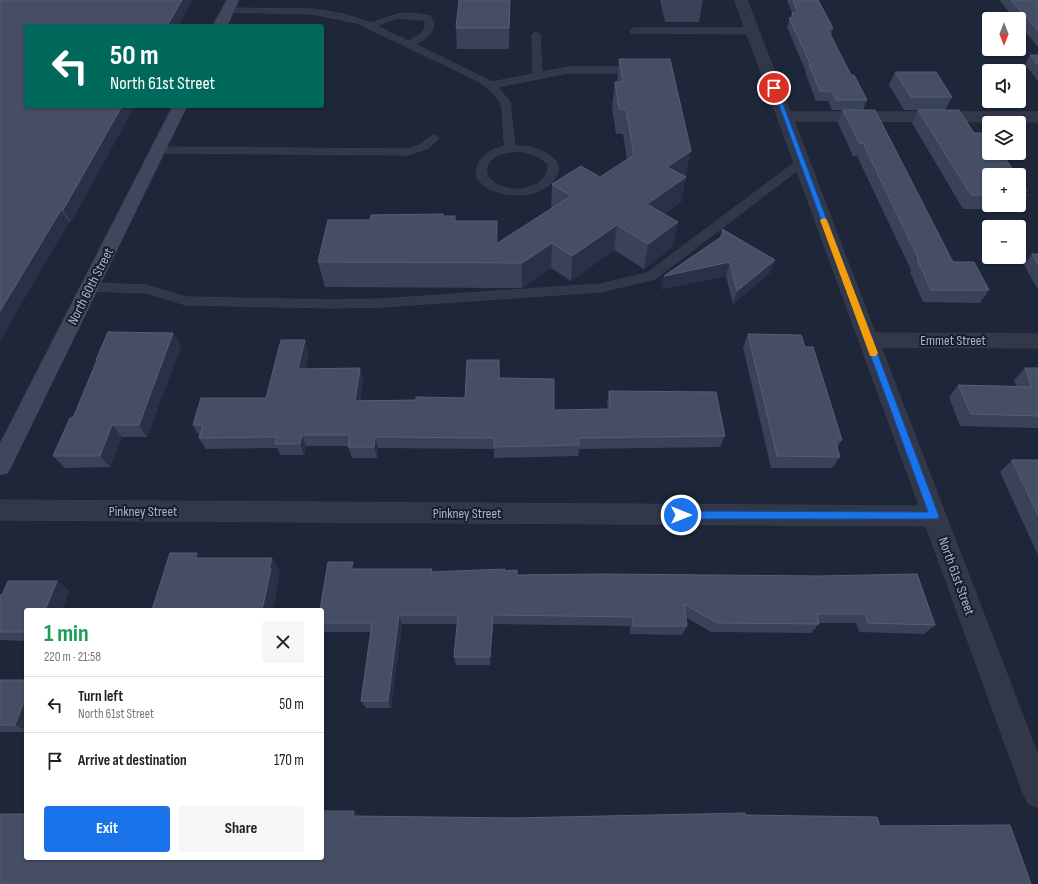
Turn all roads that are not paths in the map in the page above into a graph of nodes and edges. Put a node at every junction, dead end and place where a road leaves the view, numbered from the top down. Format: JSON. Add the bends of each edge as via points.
{"nodes":[{"id":1,"x":741,"y":0,"type":"edge"},
{"id":2,"x":231,"y":5,"type":"edge"},
{"id":3,"x":221,"y":24,"type":"edge"},
{"id":4,"x":371,"y":26,"type":"junction"},
{"id":5,"x":634,"y":31,"type":"dead end"},
{"id":6,"x":753,"y":31,"type":"junction"},
{"id":7,"x":536,"y":35,"type":"dead end"},
{"id":8,"x":409,"y":44,"type":"junction"},
{"id":9,"x":649,"y":70,"type":"edge"},
{"id":10,"x":538,"y":75,"type":"junction"},
{"id":11,"x":492,"y":85,"type":"junction"},
{"id":12,"x":179,"y":108,"type":"edge"},
{"id":13,"x":785,"y":116,"type":"junction"},
{"id":14,"x":1038,"y":117,"type":"edge"},
{"id":15,"x":434,"y":138,"type":"dead end"},
{"id":16,"x":511,"y":149,"type":"junction"},
{"id":17,"x":158,"y":150,"type":"junction"},
{"id":18,"x":802,"y":162,"type":"junction"},
{"id":19,"x":90,"y":287,"type":"junction"},
{"id":20,"x":868,"y":340,"type":"junction"},
{"id":21,"x":1038,"y":341,"type":"edge"},
{"id":22,"x":0,"y":466,"type":"edge"},
{"id":23,"x":0,"y":510,"type":"edge"},
{"id":24,"x":935,"y":516,"type":"junction"},
{"id":25,"x":1036,"y":782,"type":"edge"}],
"edges":[{"from":1,"to":6,"type":"street","name":"North 61st Street"},
{"from":2,"to":3,"type":"main road"},
{"from":2,"to":4,"type":"lane","via":[[324,12],[346,16]]},
{"from":4,"to":8,"type":"lane"},
{"from":4,"to":8,"type":"lane","via":[[387,17],[402,15],[427,18],[430,24],[425,36]]},
{"from":5,"to":6,"type":"lane"},
{"from":6,"to":13,"type":"street","name":"North 61st Street"},
{"from":7,"to":10,"type":"lane"},
{"from":8,"to":11,"type":"lane"},
{"from":9,"to":10,"type":"lane","via":[[568,70]]},
{"from":10,"to":11,"type":"lane"},
{"from":11,"to":16,"type":"lane","via":[[508,106],[508,137]]},
{"from":12,"to":17,"type":"main road","name":"North 60th Street"},
{"from":13,"to":14,"type":"street"},
{"from":13,"to":18,"type":"street","name":"North 61st Street"},
{"from":15,"to":17,"type":"lane","via":[[422,149],[408,152]]},
{"from":16,"to":16,"type":"lane","via":[[490,155],[483,161],[480,168],[481,176],[486,183],[500,190],[518,193],[541,188],[549,182],[554,168],[551,161],[534,151]]},
{"from":17,"to":19,"type":"main road","name":"North 60th Street"},
{"from":18,"to":19,"type":"lane","via":[[651,276],[631,282],[592,288],[334,304],[186,301],[146,288]]},
{"from":18,"to":20,"type":"street","name":"North 61st Street"},
{"from":19,"to":22,"type":"main road","name":"North 60th Street"},
{"from":20,"to":21,"type":"street","name":"Emmet Street"},
{"from":20,"to":24,"type":"street","name":"North 61st Street"},
{"from":23,"to":24,"type":"street","name":"Pinkney Street"},
{"from":24,"to":25,"type":"street","name":"North 61st Street"}]}
